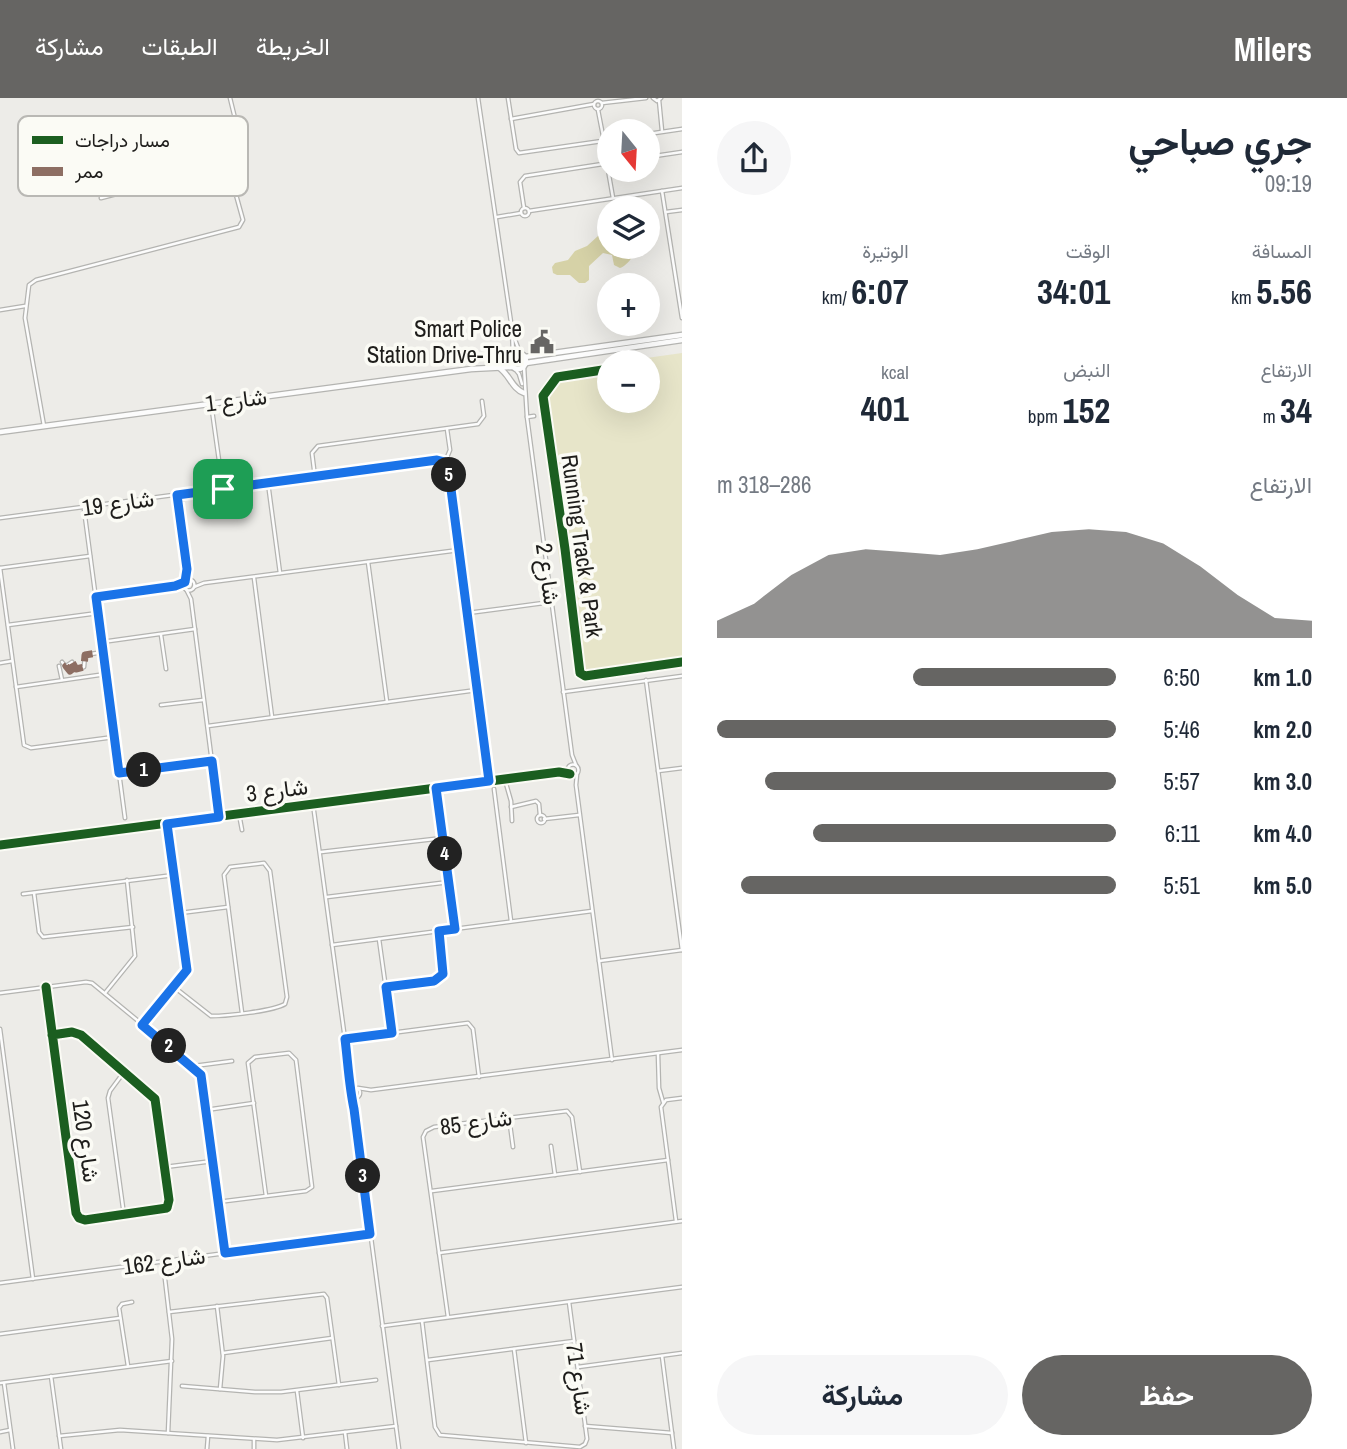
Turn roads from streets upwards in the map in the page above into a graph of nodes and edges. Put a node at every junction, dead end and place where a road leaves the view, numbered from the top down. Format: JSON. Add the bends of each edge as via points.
{"nodes":[{"id":1,"x":230,"y":98,"type":"edge"},
{"id":2,"x":478,"y":98,"type":"edge"},
{"id":3,"x":508,"y":98,"type":"edge"},
{"id":4,"x":654,"y":99,"type":"edge"},
{"id":5,"x":599,"y":104,"type":"edge"},
{"id":6,"x":234,"y":116,"type":"edge"},
{"id":7,"x":511,"y":119,"type":"junction"},
{"id":8,"x":682,"y":129,"type":"edge"},
{"id":9,"x":662,"y":132,"type":"joint"},
{"id":10,"x":682,"y":134,"type":"edge"},
{"id":11,"x":597,"y":142,"type":"edge"},
{"id":12,"x":682,"y":152,"type":"edge"},
{"id":13,"x":660,"y":155,"type":"edge"},
{"id":14,"x":597,"y":165,"type":"edge"},
{"id":15,"x":682,"y":188,"type":"edge"},
{"id":16,"x":662,"y":191,"type":"junction"},
{"id":17,"x":110,"y":196,"type":"edge"},
{"id":18,"x":236,"y":196,"type":"edge"},
{"id":19,"x":627,"y":196,"type":"edge"},
{"id":20,"x":102,"y":198,"type":"dead end"},
{"id":21,"x":597,"y":200,"type":"edge"},
{"id":22,"x":524,"y":208,"type":"junction"},
{"id":23,"x":682,"y":210,"type":"edge"},
{"id":24,"x":529,"y":211,"type":"junction"},
{"id":25,"x":666,"y":212,"type":"junction"},
{"id":26,"x":521,"y":213,"type":"junction"},
{"id":27,"x":495,"y":217,"type":"junction"},
{"id":28,"x":681,"y":305,"type":"edge"},
{"id":29,"x":25,"y":306,"type":"junction"},
{"id":30,"x":0,"y":310,"type":"edge"},
{"id":31,"x":682,"y":314,"type":"edge"},
{"id":32,"x":512,"y":331,"type":"junction"},
{"id":33,"x":682,"y":337,"type":"edge"},
{"id":34,"x":584,"y":354,"type":"junction"},
{"id":35,"x":512,"y":357,"type":"junction"},
{"id":36,"x":524,"y":360,"type":"junction"},
{"id":37,"x":585,"y":361,"type":"dead end"},
{"id":38,"x":497,"y":367,"type":"junction"},
{"id":39,"x":514,"y":368,"type":"junction"},
{"id":40,"x":471,"y":369,"type":"junction"},
{"id":41,"x":524,"y":393,"type":"junction"},
{"id":42,"x":482,"y":401,"type":"dead end"},
{"id":43,"x":211,"y":404,"type":"junction"},
{"id":44,"x":534,"y":416,"type":"dead end"},
{"id":45,"x":527,"y":417,"type":"junction"},
{"id":46,"x":44,"y":426,"type":"junction"},
{"id":47,"x":447,"y":429,"type":"junction"},
{"id":48,"x":0,"y":432,"type":"edge"},
{"id":49,"x":445,"y":462,"type":"junction"},
{"id":50,"x":315,"y":477,"type":"junction"},
{"id":51,"x":268,"y":483,"type":"junction"},
{"id":52,"x":223,"y":489,"type":"junction"},
{"id":53,"x":177,"y":495,"type":"junction"},
{"id":54,"x":84,"y":507,"type":"junction"},
{"id":55,"x":0,"y":518,"type":"edge"},
{"id":56,"x":542,"y":528,"type":"junction"},
{"id":57,"x":548,"y":528,"type":"dead end"},
{"id":58,"x":459,"y":550,"type":"junction"},
{"id":59,"x":90,"y":556,"type":"junction"},
{"id":60,"x":369,"y":562,"type":"junction"},
{"id":61,"x":0,"y":568,"type":"edge"},
{"id":62,"x":187,"y":569,"type":"junction"},
{"id":63,"x":279,"y":573,"type":"junction"},
{"id":64,"x":254,"y":577,"type":"junction"},
{"id":65,"x":193,"y":581,"type":"junction"},
{"id":66,"x":185,"y":582,"type":"junction"},
{"id":67,"x":204,"y":583,"type":"junction"},
{"id":68,"x":175,"y":586,"type":"junction"},
{"id":69,"x":194,"y":588,"type":"junction"},
{"id":70,"x":186,"y":589,"type":"junction"},
{"id":71,"x":96,"y":597,"type":"junction"},
{"id":72,"x":191,"y":599,"type":"junction"},
{"id":73,"x":551,"y":602,"type":"junction"},
{"id":74,"x":98,"y":612,"type":"junction"},
{"id":75,"x":467,"y":613,"type":"junction"},
{"id":76,"x":8,"y":625,"type":"junction"},
{"id":77,"x":195,"y":629,"type":"junction"},
{"id":78,"x":161,"y":634,"type":"junction"},
{"id":79,"x":102,"y":642,"type":"junction"},
{"id":80,"x":103,"y":652,"type":"junction"},
{"id":81,"x":567,"y":656,"type":"dead end"},
{"id":82,"x":559,"y":657,"type":"junction"},
{"id":83,"x":12,"y":661,"type":"junction"},
{"id":84,"x":0,"y":663,"type":"edge"},
{"id":85,"x":66,"y":667,"type":"junction"},
{"id":86,"x":75,"y":667,"type":"junction"},
{"id":87,"x":166,"y":669,"type":"dead end"},
{"id":88,"x":72,"y":671,"type":"junction"},
{"id":89,"x":106,"y":674,"type":"junction"},
{"id":90,"x":682,"y":676,"type":"edge"},
{"id":91,"x":73,"y":679,"type":"junction"},
{"id":92,"x":646,"y":680,"type":"junction"},
{"id":93,"x":62,"y":681,"type":"junction"},
{"id":94,"x":16,"y":687,"type":"junction"},
{"id":95,"x":477,"y":690,"type":"junction"},
{"id":96,"x":564,"y":692,"type":"junction"},
{"id":97,"x":204,"y":700,"type":"junction"},
{"id":98,"x":387,"y":702,"type":"junction"},
{"id":99,"x":161,"y":705,"type":"dead end"},
{"id":100,"x":272,"y":717,"type":"junction"},
{"id":101,"x":208,"y":726,"type":"junction"},
{"id":102,"x":114,"y":737,"type":"junction"},
{"id":103,"x":572,"y":755,"type":"junction"},
{"id":104,"x":212,"y":761,"type":"junction"},
{"id":105,"x":576,"y":765,"type":"junction"},
{"id":106,"x":569,"y":766,"type":"junction"},
{"id":107,"x":682,"y":768,"type":"edge"},
{"id":108,"x":658,"y":771,"type":"junction"},
{"id":109,"x":559,"y":772,"type":"junction"},
{"id":110,"x":119,"y":773,"type":"junction"},
{"id":111,"x":571,"y":774,"type":"junction"},
{"id":112,"x":577,"y":774,"type":"junction"},
{"id":113,"x":505,"y":779,"type":"junction"},
{"id":114,"x":489,"y":781,"type":"junction"},
{"id":115,"x":576,"y":785,"type":"junction"},
{"id":116,"x":436,"y":788,"type":"junction"},
{"id":117,"x":494,"y":789,"type":"dead end"},
{"id":118,"x":313,"y":804,"type":"junction"},
{"id":119,"x":512,"y":807,"type":"junction"},
{"id":120,"x":239,"y":814,"type":"junction"},
{"id":121,"x":580,"y":814,"type":"junction"},
{"id":122,"x":540,"y":816,"type":"junction"},
{"id":123,"x":219,"y":817,"type":"junction"},
{"id":124,"x":124,"y":818,"type":"dead end"},
{"id":125,"x":544,"y":819,"type":"junction"},
{"id":126,"x":512,"y":821,"type":"dead end"},
{"id":127,"x":167,"y":824,"type":"junction"},
{"id":128,"x":242,"y":830,"type":"dead end"},
{"id":129,"x":443,"y":838,"type":"junction"},
{"id":130,"x":0,"y":845,"type":"edge"},
{"id":131,"x":319,"y":852,"type":"junction"},
{"id":132,"x":174,"y":875,"type":"junction"},
{"id":133,"x":127,"y":880,"type":"junction"},
{"id":134,"x":449,"y":882,"type":"junction"},
{"id":135,"x":34,"y":893,"type":"junction"},
{"id":136,"x":23,"y":894,"type":"dead end"},
{"id":137,"x":326,"y":897,"type":"junction"},
{"id":138,"x":228,"y":907,"type":"junction"},
{"id":139,"x":592,"y":911,"type":"junction"},
{"id":140,"x":180,"y":913,"type":"junction"},
{"id":141,"x":512,"y":921,"type":"junction"},
{"id":142,"x":133,"y":927,"type":"junction"},
{"id":143,"x":455,"y":929,"type":"junction"},
{"id":144,"x":439,"y":931,"type":"junction"},
{"id":145,"x":379,"y":939,"type":"junction"},
{"id":146,"x":332,"y":945,"type":"junction"},
{"id":147,"x":682,"y":950,"type":"edge"},
{"id":148,"x":599,"y":961,"type":"junction"},
{"id":149,"x":46,"y":987,"type":"junction"},
{"id":150,"x":174,"y":987,"type":"junction"},
{"id":151,"x":386,"y":987,"type":"junction"},
{"id":152,"x":0,"y":993,"type":"edge"},
{"id":153,"x":105,"y":993,"type":"junction"},
{"id":154,"x":242,"y":1013,"type":"junction"},
{"id":155,"x":142,"y":1025,"type":"junction"},
{"id":156,"x":0,"y":1029,"type":"edge"},
{"id":157,"x":392,"y":1033,"type":"junction"},
{"id":158,"x":52,"y":1035,"type":"junction"},
{"id":159,"x":345,"y":1039,"type":"junction"},
{"id":160,"x":1,"y":1040,"type":"edge"},
{"id":161,"x":682,"y":1050,"type":"edge"},
{"id":162,"x":658,"y":1054,"type":"junction"},
{"id":163,"x":612,"y":1060,"type":"junction"},
{"id":164,"x":232,"y":1061,"type":"dead end"},
{"id":165,"x":192,"y":1066,"type":"junction"},
{"id":166,"x":205,"y":1066,"type":"junction"},
{"id":167,"x":124,"y":1072,"type":"junction"},
{"id":168,"x":201,"y":1075,"type":"junction"},
{"id":169,"x":350,"y":1076,"type":"junction"},
{"id":170,"x":479,"y":1077,"type":"junction"},
{"id":171,"x":357,"y":1088,"type":"junction"},
{"id":172,"x":371,"y":1090,"type":"junction"},
{"id":173,"x":350,"y":1091,"type":"junction"},
{"id":174,"x":351,"y":1096,"type":"junction"},
{"id":175,"x":358,"y":1096,"type":"junction"},
{"id":176,"x":682,"y":1098,"type":"edge"},
{"id":177,"x":663,"y":1102,"type":"junction"},
{"id":178,"x":254,"y":1103,"type":"junction"},
{"id":179,"x":354,"y":1109,"type":"junction"},
{"id":180,"x":206,"y":1110,"type":"junction"},
{"id":181,"x":509,"y":1117,"type":"junction"},
{"id":182,"x":551,"y":1146,"type":"dead end"},
{"id":183,"x":513,"y":1147,"type":"dead end"},
{"id":184,"x":668,"y":1160,"type":"junction"},
{"id":185,"x":213,"y":1161,"type":"junction"},
{"id":186,"x":165,"y":1167,"type":"junction"},
{"id":187,"x":580,"y":1172,"type":"junction"},
{"id":188,"x":555,"y":1175,"type":"junction"},
{"id":189,"x":431,"y":1191,"type":"junction"},
{"id":190,"x":266,"y":1196,"type":"junction"},
{"id":191,"x":218,"y":1202,"type":"junction"},
{"id":192,"x":124,"y":1215,"type":"junction"},
{"id":193,"x":682,"y":1221,"type":"edge"},
{"id":194,"x":676,"y":1222,"type":"junction"},
{"id":195,"x":370,"y":1234,"type":"junction"},
{"id":196,"x":225,"y":1253,"type":"junction"},
{"id":197,"x":439,"y":1253,"type":"junction"},
{"id":198,"x":163,"y":1262,"type":"junction"},
{"id":199,"x":33,"y":1279,"type":"junction"},
{"id":200,"x":0,"y":1283,"type":"edge"},
{"id":201,"x":682,"y":1287,"type":"edge"},
{"id":202,"x":132,"y":1302,"type":"dead end"},
{"id":203,"x":569,"y":1302,"type":"junction"},
{"id":204,"x":217,"y":1306,"type":"junction"},
{"id":205,"x":169,"y":1312,"type":"junction"},
{"id":206,"x":448,"y":1317,"type":"junction"},
{"id":207,"x":120,"y":1318,"type":"junction"},
{"id":208,"x":422,"y":1321,"type":"junction"},
{"id":209,"x":382,"y":1326,"type":"junction"},
{"id":210,"x":0,"y":1334,"type":"edge"},
{"id":211,"x":332,"y":1338,"type":"junction"},
{"id":212,"x":574,"y":1341,"type":"junction"},
{"id":213,"x":514,"y":1349,"type":"junction"},
{"id":214,"x":223,"y":1353,"type":"junction"},
{"id":215,"x":682,"y":1353,"type":"edge"},
{"id":216,"x":662,"y":1356,"type":"junction"},
{"id":217,"x":427,"y":1360,"type":"junction"},
{"id":218,"x":172,"y":1361,"type":"junction"},
{"id":219,"x":128,"y":1366,"type":"junction"},
{"id":220,"x":578,"y":1367,"type":"junction"},
{"id":221,"x":51,"y":1376,"type":"junction"},
{"id":222,"x":376,"y":1380,"type":"dead end"},
{"id":223,"x":2,"y":1383,"type":"edge"},
{"id":224,"x":339,"y":1385,"type":"junction"},
{"id":225,"x":182,"y":1386,"type":"dead end"},
{"id":226,"x":220,"y":1389,"type":"junction"},
{"id":227,"x":297,"y":1391,"type":"junction"},
{"id":228,"x":396,"y":1426,"type":"junction"},
{"id":229,"x":585,"y":1426,"type":"junction"},
{"id":230,"x":10,"y":1430,"type":"junction"},
{"id":231,"x":0,"y":1432,"type":"edge"},
{"id":232,"x":345,"y":1432,"type":"junction"},
{"id":233,"x":168,"y":1433,"type":"junction"},
{"id":234,"x":672,"y":1433,"type":"junction"},
{"id":235,"x":59,"y":1436,"type":"junction"},
{"id":236,"x":208,"y":1436,"type":"junction"},
{"id":237,"x":303,"y":1438,"type":"junction"},
{"id":238,"x":254,"y":1440,"type":"junction"},
{"id":239,"x":526,"y":1443,"type":"junction"},
{"id":240,"x":13,"y":1449,"type":"edge"},
{"id":241,"x":61,"y":1449,"type":"edge"},
{"id":242,"x":207,"y":1449,"type":"edge"},
{"id":243,"x":254,"y":1449,"type":"edge"},
{"id":244,"x":347,"y":1449,"type":"edge"},
{"id":245,"x":399,"y":1449,"type":"edge"},
{"id":246,"x":674,"y":1449,"type":"edge"}],
"edges":[{"from":1,"to":6,"type":"street"},
{"from":2,"to":27,"type":"street","name":"شارع 2"},
{"from":3,"to":7,"type":"street"},
{"from":4,"to":5,"type":"street"},
{"from":4,"to":9,"type":"street"},
{"from":5,"to":7,"type":"street"},
{"from":7,"to":11,"type":"street","via":[[516,149],[522,153]]},
{"from":8,"to":9,"type":"street"},
{"from":8,"to":10,"type":"street"},
{"from":12,"to":13,"type":"street"},
{"from":14,"to":22,"type":"street","via":[[525,176],[520,182]]},
{"from":15,"to":16,"type":"street"},
{"from":16,"to":19,"type":"street"},
{"from":16,"to":25,"type":"street"},
{"from":17,"to":20,"type":"street"},
{"from":18,"to":29,"type":"street","via":[[243,220],[239,227],[33,281]]},
{"from":21,"to":24,"type":"street"},
{"from":22,"to":24,"type":"street"},
{"from":22,"to":26,"type":"street"},
{"from":23,"to":25,"type":"street"},
{"from":24,"to":26,"type":"street","via":[[526,216]]},
{"from":25,"to":28,"type":"street"},
{"from":26,"to":27,"type":"street"},
{"from":27,"to":32,"type":"street","name":"شارع 2"},
{"from":28,"to":31,"type":"street"},
{"from":29,"to":30,"type":"street"},
{"from":29,"to":46,"type":"street"},
{"from":32,"to":35,"type":"street","name":"شارع 2"},
{"from":32,"to":36,"type":"street","name":"شارع 2"},
{"from":33,"to":34,"type":"street"},
{"from":33,"to":36,"type":"street"},
{"from":34,"to":36,"type":"street"},
{"from":34,"to":37,"type":"street"},
{"from":35,"to":36,"type":"street","name":"شارع 1"},
{"from":35,"to":39,"type":"street"},
{"from":35,"to":40,"type":"street","name":"شارع 1"},
{"from":36,"to":39,"type":"street","name":"شارع 1"},
{"from":36,"to":41,"type":"street","name":"شارع 2"},
{"from":38,"to":39,"type":"street","name":"شارع 1"},
{"from":38,"to":40,"type":"street","name":"شارع 1"},
{"from":38,"to":41,"type":"street"},
{"from":39,"to":41,"type":"street","name":"شارع 2"},
{"from":40,"to":43,"type":"street","name":"شارع 1"},
{"from":41,"to":45,"type":"street","name":"شارع 2"},
{"from":42,"to":47,"type":"street","via":[[481,422]]},
{"from":43,"to":46,"type":"street","name":"شارع 1"},
{"from":43,"to":52,"type":"street"},
{"from":44,"to":45,"type":"street"},
{"from":45,"to":56,"type":"street","name":"شارع 2"},
{"from":46,"to":48,"type":"street","name":"شارع 1"},
{"from":47,"to":49,"type":"street","via":[[450,450]]},
{"from":47,"to":50,"type":"street","via":[[318,446],[312,453]]},
{"from":49,"to":50,"type":"street","name":"شارع 19"},
{"from":49,"to":58,"type":"street"},
{"from":50,"to":51,"type":"street","name":"شارع 19"},
{"from":51,"to":52,"type":"street","name":"شارع 19"},
{"from":51,"to":63,"type":"street"},
{"from":52,"to":53,"type":"street","name":"شارع 19"},
{"from":53,"to":54,"type":"street","name":"شارع 19"},
{"from":53,"to":62,"type":"street"},
{"from":54,"to":55,"type":"street","name":"شارع 19"},
{"from":54,"to":59,"type":"street"},
{"from":56,"to":57,"type":"street"},
{"from":56,"to":73,"type":"street","name":"شارع 2"},
{"from":58,"to":60,"type":"street"},
{"from":58,"to":75,"type":"street"},
{"from":59,"to":61,"type":"street"},
{"from":59,"to":71,"type":"street"},
{"from":60,"to":63,"type":"street"},
{"from":60,"to":98,"type":"street"},
{"from":61,"to":76,"type":"street"},
{"from":62,"to":65,"type":"street"},
{"from":62,"to":66,"type":"street"},
{"from":63,"to":64,"type":"street"},
{"from":64,"to":67,"type":"street"},
{"from":64,"to":100,"type":"street"},
{"from":65,"to":66,"type":"street"},
{"from":65,"to":67,"type":"street"},
{"from":65,"to":69,"type":"street"},
{"from":66,"to":68,"type":"street"},
{"from":66,"to":70,"type":"street"},
{"from":67,"to":69,"type":"street"},
{"from":68,"to":70,"type":"street"},
{"from":68,"to":71,"type":"street"},
{"from":69,"to":70,"type":"street"},
{"from":69,"to":72,"type":"street"},
{"from":70,"to":72,"type":"street"},
{"from":71,"to":74,"type":"street"},
{"from":72,"to":77,"type":"street"},
{"from":73,"to":75,"type":"street"},
{"from":73,"to":82,"type":"street","name":"شارع 2"},
{"from":74,"to":76,"type":"street"},
{"from":74,"to":79,"type":"street"},
{"from":75,"to":95,"type":"street"},
{"from":76,"to":83,"type":"street"},
{"from":77,"to":78,"type":"street"},
{"from":77,"to":97,"type":"street"},
{"from":78,"to":79,"type":"street"},
{"from":78,"to":87,"type":"street"},
{"from":79,"to":80,"type":"street"},
{"from":80,"to":86,"type":"street","via":[[86,654],[85,667]]},
{"from":80,"to":89,"type":"street"},
{"from":81,"to":82,"type":"street"},
{"from":82,"to":96,"type":"street","name":"شارع 2"},
{"from":83,"to":84,"type":"street"},
{"from":83,"to":94,"type":"street"},
{"from":85,"to":86,"type":"street","via":[[72,662]]},
{"from":85,"to":88,"type":"street"},
{"from":85,"to":93,"type":"street","via":[[60,664]]},
{"from":86,"to":88,"type":"street"},
{"from":88,"to":91,"type":"street"},
{"from":89,"to":91,"type":"street"},
{"from":89,"to":102,"type":"street"},
{"from":90,"to":92,"type":"street"},
{"from":91,"to":93,"type":"street"},
{"from":92,"to":96,"type":"street"},
{"from":92,"to":108,"type":"street"},
{"from":93,"to":94,"type":"street"},
{"from":94,"to":102,"type":"street","via":[[25,746]]},
{"from":95,"to":98,"type":"street"},
{"from":95,"to":114,"type":"street"},
{"from":96,"to":103,"type":"street","name":"شارع 2"},
{"from":97,"to":99,"type":"street"},
{"from":97,"to":101,"type":"street"},
{"from":98,"to":100,"type":"street"},
{"from":100,"to":101,"type":"street"},
{"from":101,"to":104,"type":"street"},
{"from":102,"to":110,"type":"street"},
{"from":103,"to":105,"type":"street","name":"شارع 2"},
{"from":103,"to":106,"type":"street","name":"شارع 2"},
{"from":104,"to":110,"type":"street"},
{"from":104,"to":123,"type":"street"},
{"from":105,"to":106,"type":"street"},
{"from":105,"to":112,"type":"street","name":"شارع 2"},
{"from":106,"to":109,"type":"street","name":"شارع 3"},
{"from":106,"to":111,"type":"street","name":"شارع 2"},
{"from":107,"to":108,"type":"street"},
{"from":108,"to":147,"type":"street"},
{"from":109,"to":111,"type":"street","name":"شارع 3"},
{"from":109,"to":113,"type":"street","name":"شارع 3"},
{"from":110,"to":124,"type":"street"},
{"from":111,"to":112,"type":"street","name":"شارع 3"},
{"from":111,"to":115,"type":"street"},
{"from":112,"to":115,"type":"street"},
{"from":113,"to":114,"type":"street","name":"شارع 3"},
{"from":113,"to":119,"type":"street"},
{"from":114,"to":116,"type":"street","name":"شارع 3"},
{"from":115,"to":121,"type":"street"},
{"from":116,"to":118,"type":"street","name":"شارع 3"},
{"from":116,"to":129,"type":"street"},
{"from":117,"to":141,"type":"street"},
{"from":118,"to":120,"type":"street","name":"شارع 3"},
{"from":118,"to":131,"type":"street"},
{"from":119,"to":122,"type":"street","via":[[536,801]]},
{"from":119,"to":126,"type":"street"},
{"from":120,"to":123,"type":"street","name":"شارع 3"},
{"from":120,"to":128,"type":"street"},
{"from":121,"to":125,"type":"street"},
{"from":121,"to":139,"type":"street"},
{"from":122,"to":125,"type":"street"},
{"from":122,"to":125,"type":"street","via":[[538,823]]},
{"from":123,"to":127,"type":"street","name":"شارع 3"},
{"from":127,"to":130,"type":"street","name":"شارع 3"},
{"from":127,"to":132,"type":"street"},
{"from":129,"to":131,"type":"street"},
{"from":129,"to":134,"type":"street"},
{"from":131,"to":137,"type":"street"},
{"from":132,"to":133,"type":"street"},
{"from":132,"to":140,"type":"street"},
{"from":133,"to":135,"type":"street"},
{"from":133,"to":142,"type":"street"},
{"from":134,"to":137,"type":"street"},
{"from":134,"to":143,"type":"street"},
{"from":135,"to":136,"type":"street"},
{"from":135,"to":142,"type":"street","via":[[43,937]]},
{"from":137,"to":146,"type":"street"},
{"from":138,"to":140,"type":"street"},
{"from":138,"to":154,"type":"street"},
{"from":138,"to":154,"type":"street","via":[[227,868],[268,865],[287,997],[281,1007]]},
{"from":139,"to":141,"type":"street"},
{"from":139,"to":148,"type":"street"},
{"from":140,"to":150,"type":"street","via":[[187,968]]},
{"from":141,"to":143,"type":"street"},
{"from":142,"to":153,"type":"street","via":[[134,959]]},
{"from":143,"to":144,"type":"street"},
{"from":144,"to":145,"type":"street"},
{"from":144,"to":151,"type":"street","via":[[444,977]]},
{"from":145,"to":146,"type":"street"},
{"from":145,"to":151,"type":"street"},
{"from":146,"to":159,"type":"street"},
{"from":147,"to":148,"type":"street"},
{"from":148,"to":163,"type":"street"},
{"from":149,"to":152,"type":"street"},
{"from":149,"to":153,"type":"street","via":[[89,982]]},
{"from":149,"to":158,"type":"street","name":"شارع 120"},
{"from":150,"to":154,"type":"street","via":[[209,1016]]},
{"from":150,"to":155,"type":"street"},
{"from":151,"to":157,"type":"street"},
{"from":153,"to":155,"type":"street"},
{"from":155,"to":165,"type":"street"},
{"from":156,"to":160,"type":"street"},
{"from":157,"to":159,"type":"street"},
{"from":157,"to":170,"type":"street","via":[[470,1024]]},
{"from":158,"to":167,"type":"street","via":[[78,1034]]},
{"from":158,"to":192,"type":"street","name":"شارع 120","via":[[76,1213],[85,1220]]},
{"from":159,"to":169,"type":"street"},
{"from":160,"to":199,"type":"street"},
{"from":161,"to":162,"type":"street"},
{"from":162,"to":163,"type":"street"},
{"from":162,"to":177,"type":"street"},
{"from":163,"to":170,"type":"street"},
{"from":164,"to":166,"type":"street"},
{"from":165,"to":166,"type":"street"},
{"from":165,"to":168,"type":"street"},
{"from":166,"to":168,"type":"street"},
{"from":167,"to":186,"type":"street","via":[[155,1100]]},
{"from":167,"to":192,"type":"street","via":[[108,1098]]},
{"from":168,"to":180,"type":"street"},
{"from":169,"to":171,"type":"street"},
{"from":169,"to":173,"type":"street"},
{"from":170,"to":172,"type":"street"},
{"from":171,"to":172,"type":"street"},
{"from":171,"to":173,"type":"street"},
{"from":171,"to":175,"type":"street"},
{"from":172,"to":175,"type":"street"},
{"from":173,"to":174,"type":"street"},
{"from":174,"to":175,"type":"street"},
{"from":174,"to":179,"type":"street"},
{"from":175,"to":179,"type":"street"},
{"from":176,"to":177,"type":"street"},
{"from":177,"to":184,"type":"street"},
{"from":178,"to":180,"type":"street"},
{"from":178,"to":190,"type":"street"},
{"from":178,"to":190,"type":"street","via":[[250,1060],[293,1055],[313,1184],[311,1189]]},
{"from":179,"to":195,"type":"street"},
{"from":180,"to":185,"type":"street"},
{"from":181,"to":183,"type":"street"},
{"from":181,"to":187,"type":"street","name":"شارع 85","via":[[569,1112]]},
{"from":181,"to":189,"type":"street","name":"شارع 85","via":[[426,1131]]},
{"from":182,"to":188,"type":"street"},
{"from":184,"to":187,"type":"street"},
{"from":184,"to":194,"type":"street"},
{"from":185,"to":186,"type":"street"},
{"from":185,"to":191,"type":"street"},
{"from":186,"to":192,"type":"street","name":"شارع 120","via":[[167,1208]]},
{"from":187,"to":188,"type":"street"},
{"from":188,"to":189,"type":"street"},
{"from":189,"to":197,"type":"street","name":"شارع 85"},
{"from":190,"to":191,"type":"street"},
{"from":191,"to":196,"type":"street"},
{"from":193,"to":194,"type":"street"},
{"from":194,"to":197,"type":"street"},
{"from":195,"to":196,"type":"street","name":"شارع 162"},
{"from":195,"to":209,"type":"street"},
{"from":196,"to":198,"type":"street","name":"شارع 162"},
{"from":197,"to":206,"type":"street","name":"شارع 85"},
{"from":198,"to":199,"type":"street","name":"شارع 162"},
{"from":198,"to":205,"type":"street"},
{"from":199,"to":200,"type":"street","name":"شارع 162"},
{"from":201,"to":203,"type":"street"},
{"from":202,"to":207,"type":"street","via":[[119,1306]]},
{"from":203,"to":206,"type":"street"},
{"from":203,"to":212,"type":"street","name":"شارع 71"},
{"from":204,"to":205,"type":"street"},
{"from":204,"to":211,"type":"street","via":[[321,1293],[327,1298]]},
{"from":204,"to":214,"type":"street"},
{"from":205,"to":218,"type":"street"},
{"from":206,"to":208,"type":"street"},
{"from":207,"to":210,"type":"street"},
{"from":207,"to":219,"type":"street"},
{"from":208,"to":209,"type":"street"},
{"from":208,"to":217,"type":"street","name":"شارع 71"},
{"from":209,"to":228,"type":"street"},
{"from":211,"to":214,"type":"street"},
{"from":211,"to":224,"type":"street"},
{"from":212,"to":213,"type":"street"},
{"from":212,"to":220,"type":"street","name":"شارع 71"},
{"from":213,"to":217,"type":"street"},
{"from":213,"to":239,"type":"street"},
{"from":214,"to":226,"type":"street"},
{"from":215,"to":216,"type":"street"},
{"from":216,"to":220,"type":"street"},
{"from":216,"to":234,"type":"street"},
{"from":217,"to":239,"type":"street","name":"شارع 71","via":[[440,1435]]},
{"from":218,"to":219,"type":"street"},
{"from":218,"to":233,"type":"street"},
{"from":219,"to":221,"type":"street"},
{"from":220,"to":229,"type":"street","name":"شارع 71"},
{"from":221,"to":223,"type":"street"},
{"from":221,"to":235,"type":"street"},
{"from":222,"to":224,"type":"street"},
{"from":223,"to":230,"type":"street"},
{"from":224,"to":227,"type":"street"},
{"from":225,"to":226,"type":"street"},
{"from":226,"to":227,"type":"street"},
{"from":227,"to":237,"type":"street"},
{"from":228,"to":232,"type":"street"},
{"from":228,"to":245,"type":"street"},
{"from":229,"to":234,"type":"street"},
{"from":229,"to":239,"type":"street","name":"شارع 71","via":[[587,1439],[580,1447]]},
{"from":230,"to":231,"type":"street"},
{"from":230,"to":240,"type":"street"},
{"from":232,"to":237,"type":"street"},
{"from":232,"to":244,"type":"street"},
{"from":233,"to":235,"type":"street","via":[[114,1430]]},
{"from":233,"to":236,"type":"street"},
{"from":234,"to":246,"type":"street"},
{"from":235,"to":241,"type":"street"},
{"from":236,"to":238,"type":"street"},
{"from":236,"to":242,"type":"street"},
{"from":237,"to":238,"type":"street"},
{"from":238,"to":243,"type":"street"}]}
